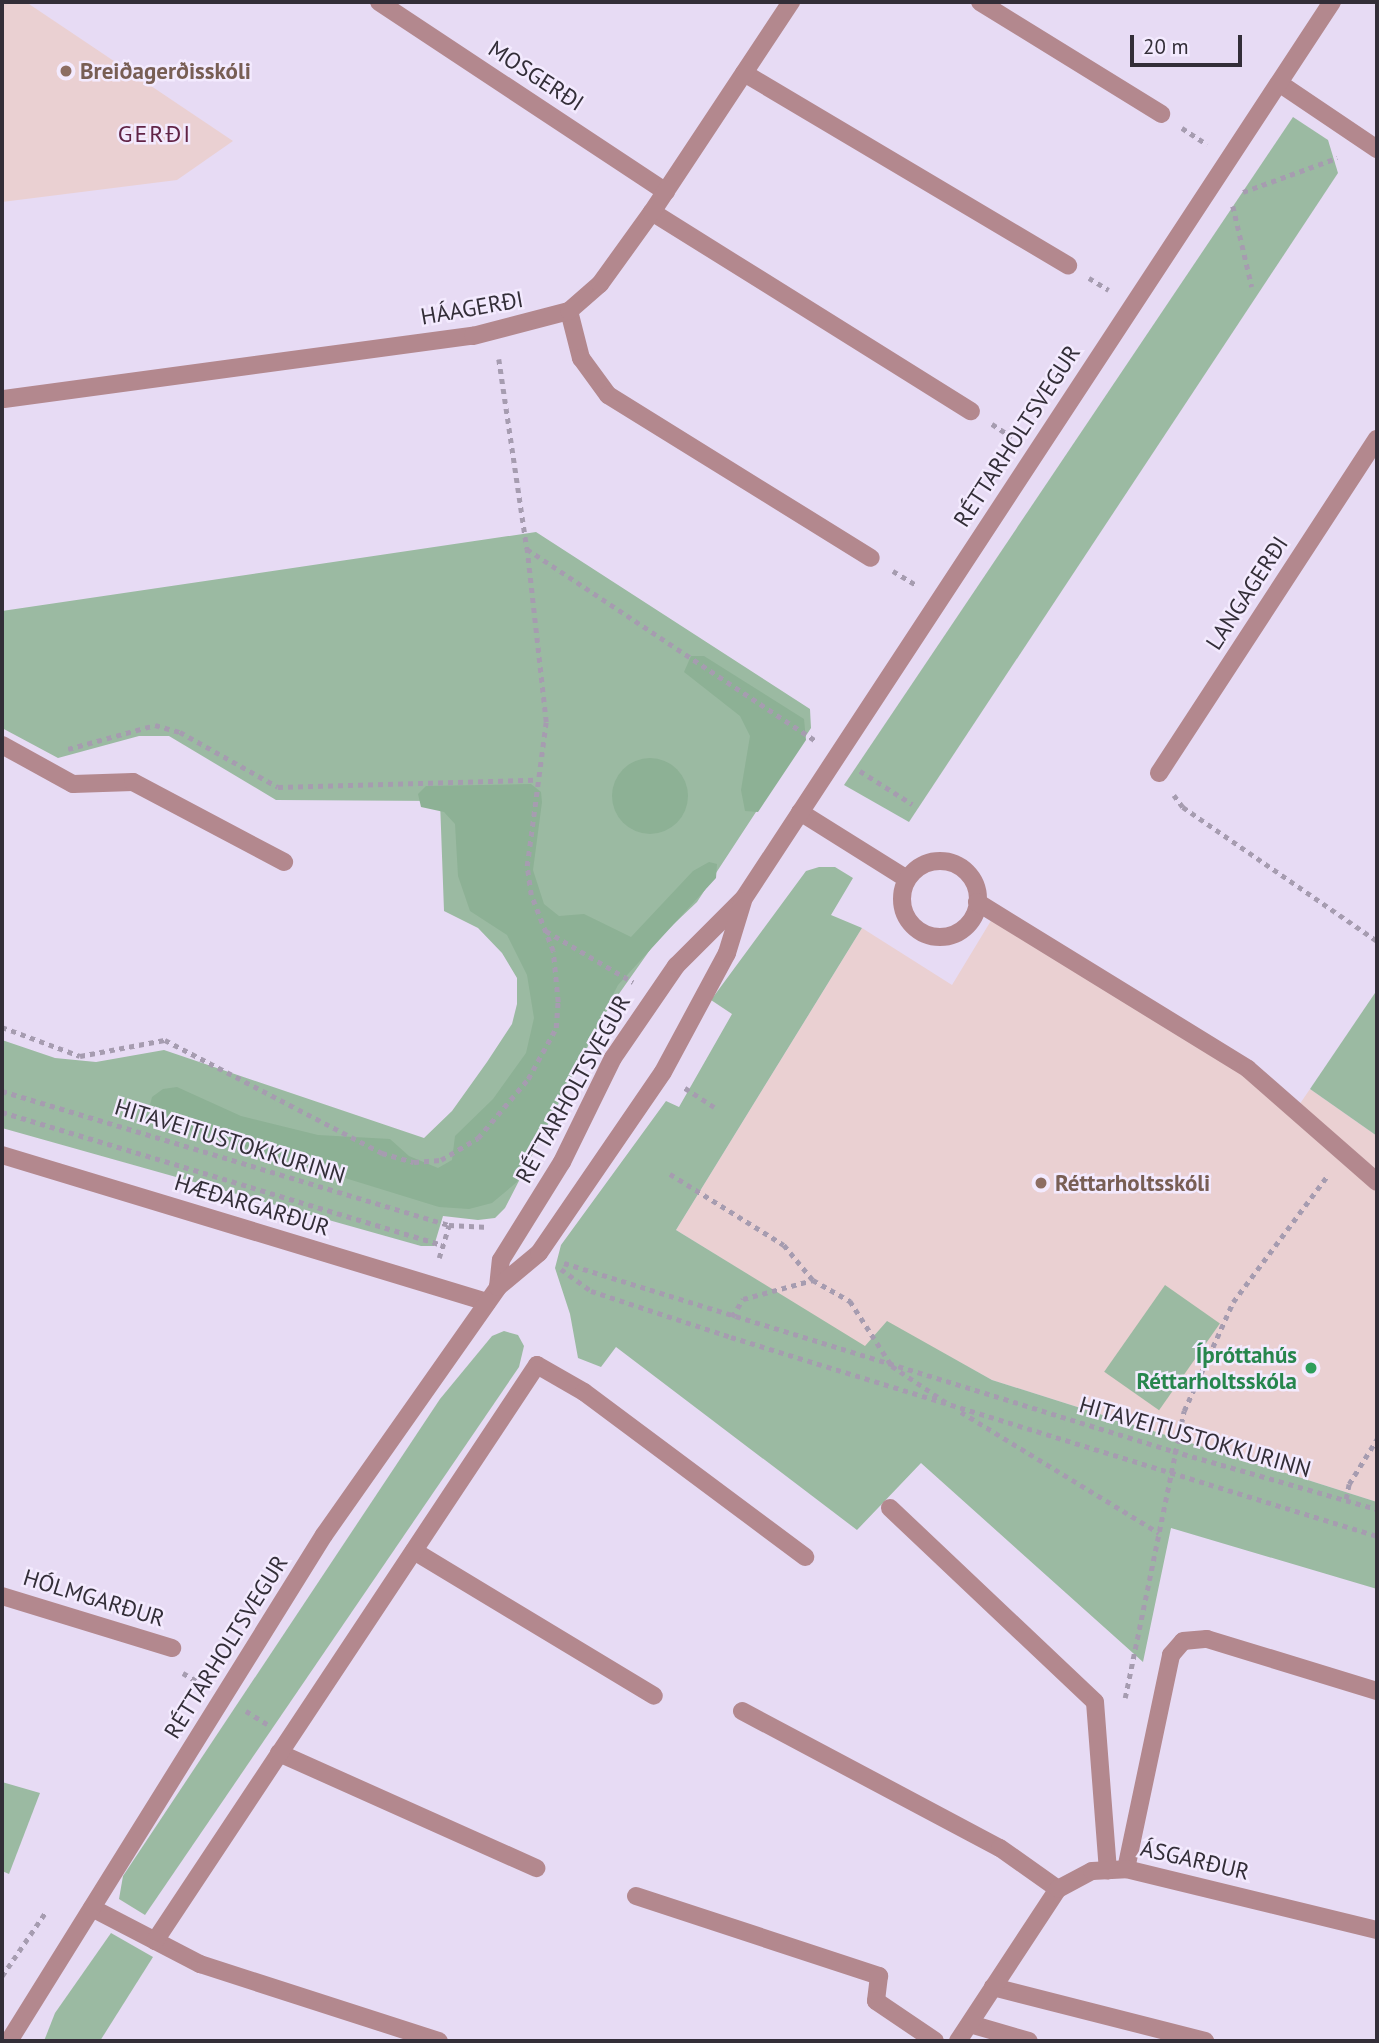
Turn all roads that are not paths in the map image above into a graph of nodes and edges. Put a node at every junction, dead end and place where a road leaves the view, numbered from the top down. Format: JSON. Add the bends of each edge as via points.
{"nodes":[{"id":1,"x":379,"y":2,"type":"edge"},
{"id":2,"x":791,"y":2,"type":"edge"},
{"id":3,"x":980,"y":2,"type":"edge"},
{"id":4,"x":1332,"y":2,"type":"edge"},
{"id":5,"x":744,"y":73,"type":"junction"},
{"id":6,"x":1279,"y":83,"type":"junction"},
{"id":7,"x":1161,"y":114,"type":"dead end"},
{"id":8,"x":1377,"y":149,"type":"edge"},
{"id":9,"x":666,"y":192,"type":"junction"},
{"id":10,"x":652,"y":212,"type":"junction"},
{"id":11,"x":1068,"y":265,"type":"dead end"},
{"id":12,"x":569,"y":311,"type":"junction"},
{"id":13,"x":4,"y":399,"type":"dead end"},
{"id":14,"x":971,"y":411,"type":"dead end"},
{"id":15,"x":1377,"y":439,"type":"edge"},
{"id":16,"x":871,"y":558,"type":"dead end"},
{"id":17,"x":2,"y":746,"type":"edge"},
{"id":18,"x":1159,"y":774,"type":"road end"},
{"id":19,"x":800,"y":812,"type":"junction"},
{"id":20,"x":284,"y":862,"type":"dead end"},
{"id":21,"x":907,"y":879,"type":"junction"},
{"id":22,"x":744,"y":898,"type":"junction"},
{"id":23,"x":977,"y":902,"type":"junction"},
{"id":24,"x":2,"y":1155,"type":"edge"},
{"id":25,"x":1377,"y":1182,"type":"edge"},
{"id":26,"x":492,"y":1294,"type":"junction"},
{"id":27,"x":890,"y":1508,"type":"dead end"},
{"id":28,"x":414,"y":1551,"type":"junction"},
{"id":29,"x":805,"y":1557,"type":"dead end"},
{"id":30,"x":2,"y":1596,"type":"edge"},
{"id":31,"x":172,"y":1648,"type":"dead end"},
{"id":32,"x":1377,"y":1691,"type":"edge"},
{"id":33,"x":654,"y":1696,"type":"dead end"},
{"id":34,"x":742,"y":1711,"type":"dead end"},
{"id":35,"x":279,"y":1754,"type":"junction"},
{"id":36,"x":536,"y":1868,"type":"dead end"},
{"id":37,"x":1117,"y":1869,"type":"junction"},
{"id":38,"x":1058,"y":1889,"type":"junction"},
{"id":39,"x":636,"y":1896,"type":"dead end"},
{"id":40,"x":92,"y":1908,"type":"junction"},
{"id":41,"x":1377,"y":1930,"type":"edge"},
{"id":42,"x":155,"y":1941,"type":"junction"},
{"id":43,"x":993,"y":1987,"type":"junction"},
{"id":44,"x":970,"y":2024,"type":"junction"},
{"id":45,"x":9,"y":2041,"type":"edge"},
{"id":46,"x":439,"y":2041,"type":"edge"},
{"id":47,"x":934,"y":2041,"type":"edge"},
{"id":48,"x":958,"y":2041,"type":"edge"},
{"id":49,"x":1029,"y":2041,"type":"edge"},
{"id":50,"x":1205,"y":2041,"type":"edge"}],
"edges":[{"from":1,"to":9,"type":"street","name":"MOSGERÐI"},
{"from":2,"to":5,"type":"street","name":"HÁAGERÐI"},
{"from":3,"to":7,"type":"street"},
{"from":4,"to":6,"type":"street","name":"RÉTTARHOLTSVEGUR"},
{"from":5,"to":9,"type":"street","name":"HÁAGERÐI"},
{"from":5,"to":11,"type":"street"},
{"from":6,"to":8,"type":"street"},
{"from":6,"to":19,"type":"street","name":"RÉTTARHOLTSVEGUR"},
{"from":9,"to":10,"type":"street","name":"HÁAGERÐI"},
{"from":10,"to":12,"type":"street","name":"HÁAGERÐI","via":[[600,284]]},
{"from":10,"to":14,"type":"street"},
{"from":12,"to":13,"type":"street","name":"HÁAGERÐI","via":[[495,331]]},
{"from":12,"to":16,"type":"street","via":[[581,358],[608,395]]},
{"from":15,"to":18,"type":"street","name":"LANGAGERÐI"},
{"from":17,"to":20,"type":"street","via":[[73,783],[133,782]]},
{"from":19,"to":21,"type":"street"},
{"from":19,"to":22,"type":"street","name":"RÉTTARHOLTSVEGUR"},
{"from":21,"to":23,"type":"street","via":[[927,863],[951,863],[971,878]]},
{"from":21,"to":23,"type":"street","via":[[902,890],[905,915],[912,925],[934,936],[958,932],[974,914]]},
{"from":22,"to":26,"type":"street","name":"RÉTTARHOLTSVEGUR","via":[[676,966],[613,1058],[562,1162],[501,1260]]},
{"from":22,"to":26,"type":"street","name":"RÉTTARHOLTSVEGUR","via":[[727,953],[663,1072],[539,1253]]},
{"from":23,"to":25,"type":"street","via":[[1248,1069]]},
{"from":24,"to":26,"type":"street","name":"HÆÐARGARÐUR"},
{"from":26,"to":40,"type":"street","name":"RÉTTARHOLTSVEGUR","via":[[324,1535]]},
{"from":27,"to":37,"type":"street","via":[[1095,1702]]},
{"from":28,"to":29,"type":"street","via":[[537,1365],[584,1392]]},
{"from":28,"to":33,"type":"street"},
{"from":28,"to":35,"type":"street"},
{"from":30,"to":31,"type":"street","name":"HÓLMGARÐUR"},
{"from":32,"to":37,"type":"street","via":[[1207,1639],[1183,1641],[1171,1655]]},
{"from":34,"to":38,"type":"street","via":[[1000,1849]]},
{"from":35,"to":36,"type":"street"},
{"from":35,"to":42,"type":"street"},
{"from":37,"to":38,"type":"street","name":"ÁSGARÐUR","via":[[1092,1871]]},
{"from":37,"to":41,"type":"street","name":"ÁSGARÐUR"},
{"from":38,"to":43,"type":"street","name":"ÁSGARÐUR"},
{"from":39,"to":47,"type":"street","via":[[879,1976],[876,2001]]},
{"from":40,"to":42,"type":"street"},
{"from":40,"to":45,"type":"street","name":"RÉTTARHOLTSVEGUR"},
{"from":42,"to":46,"type":"street","via":[[201,1964]]},
{"from":43,"to":44,"type":"street","name":"ÁSGARÐUR"},
{"from":43,"to":50,"type":"street"},
{"from":44,"to":48,"type":"street","name":"ÁSGARÐUR"},
{"from":44,"to":49,"type":"street"}]}
